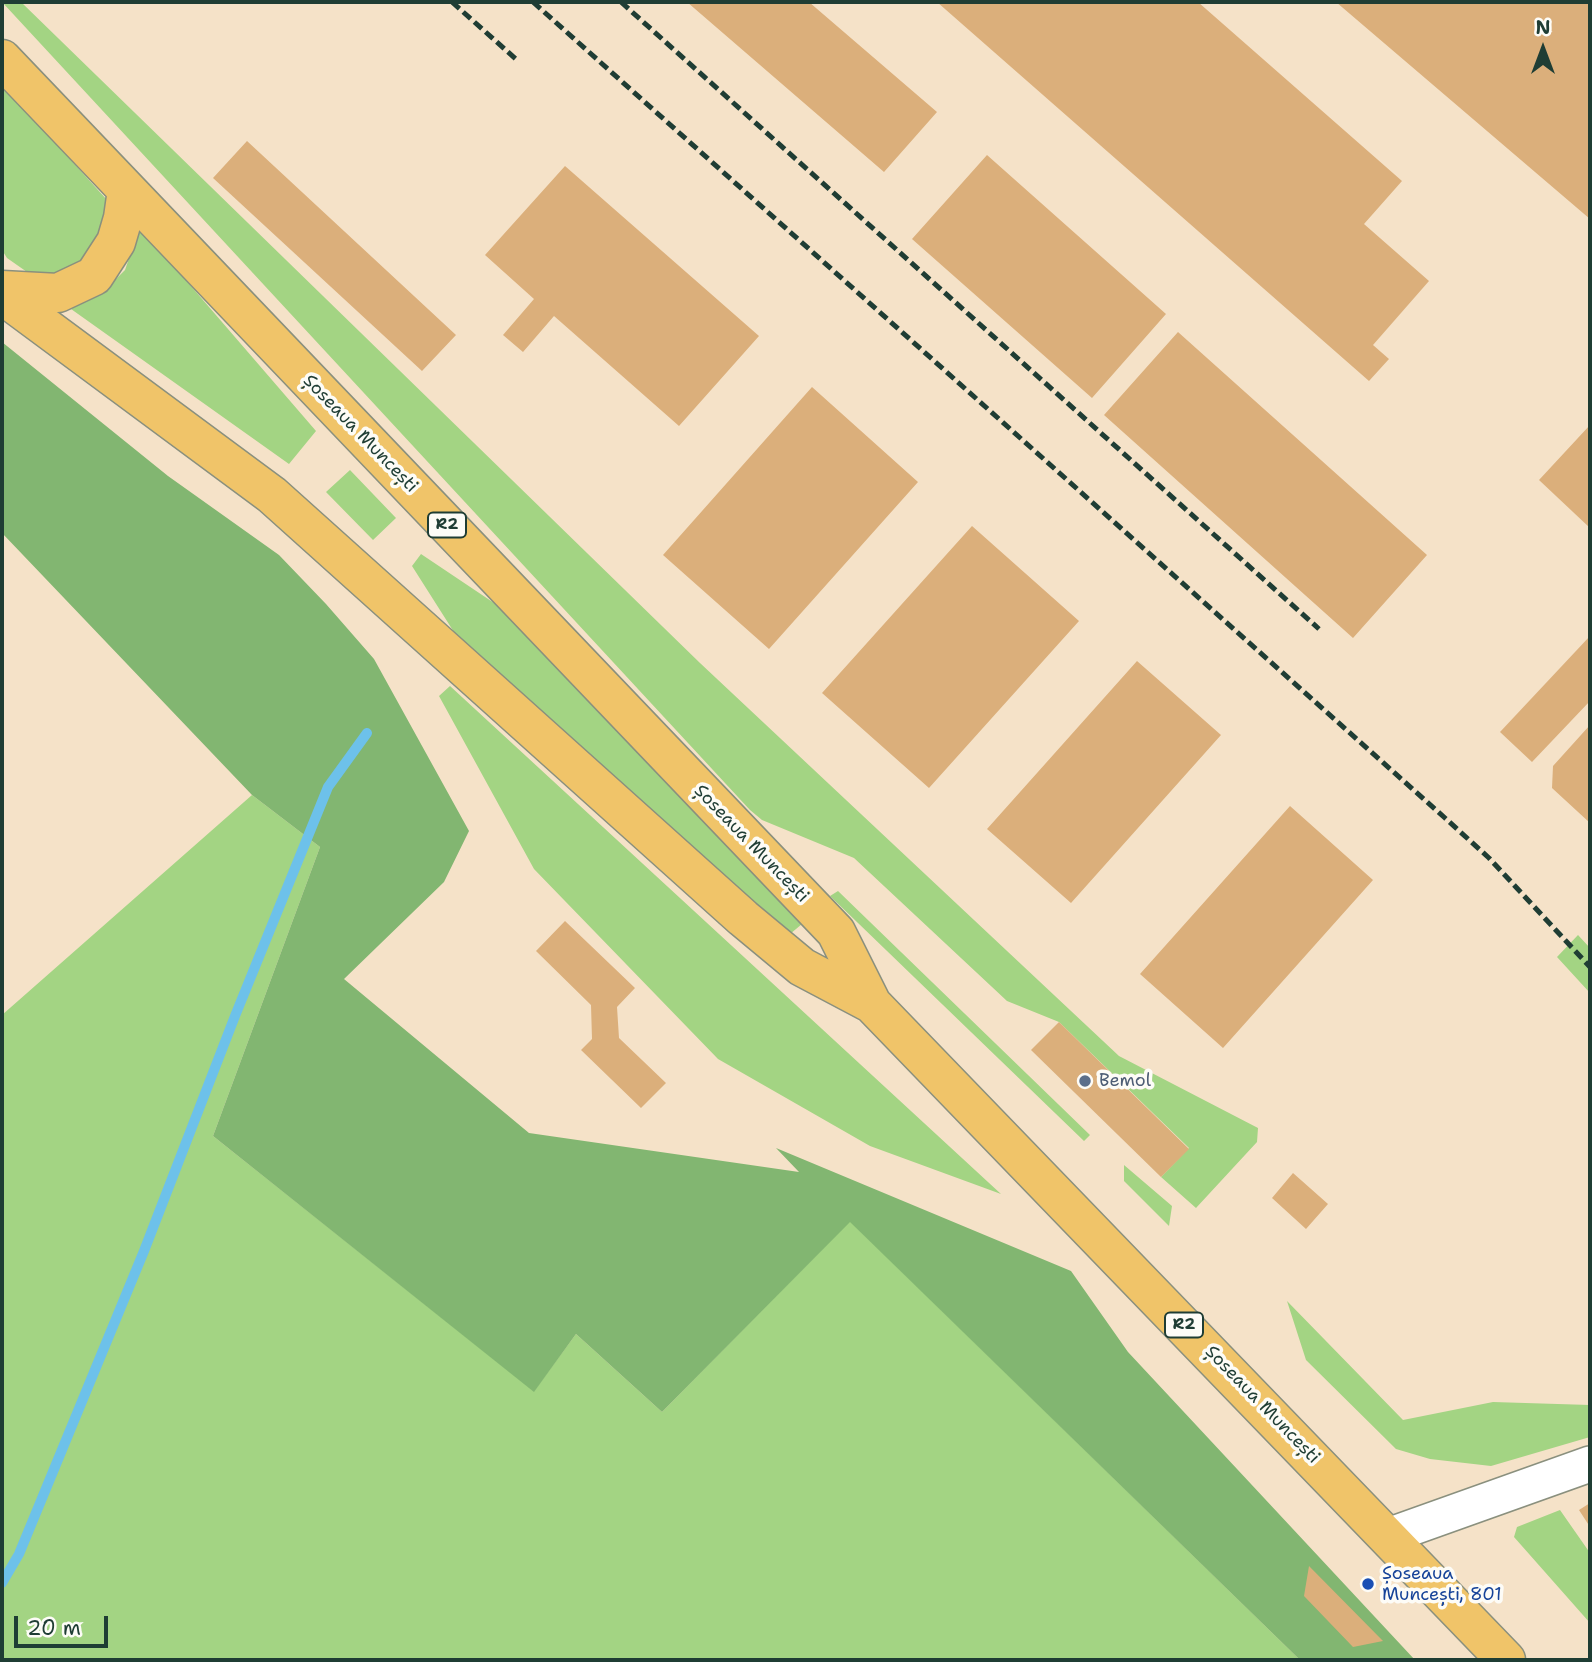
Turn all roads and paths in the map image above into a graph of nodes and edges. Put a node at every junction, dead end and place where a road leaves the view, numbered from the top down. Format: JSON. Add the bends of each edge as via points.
{"nodes":[{"id":1,"x":2,"y":60,"type":"edge"},
{"id":2,"x":127,"y":190,"type":"junction"},
{"id":3,"x":2,"y":292,"type":"edge"},
{"id":4,"x":873,"y":1004,"type":"junction"},
{"id":5,"x":1590,"y":1464,"type":"edge"},
{"id":6,"x":1388,"y":1536,"type":"junction"},
{"id":7,"x":1506,"y":1660,"type":"edge"}],
"edges":[{"from":1,"to":2,"type":"main road","name":"Șoseaua Muncești","number":"R2"},
{"from":2,"to":3,"type":"main road","via":[[116,242],[94,276],[58,293]]},
{"from":2,"to":4,"type":"main road","name":"Șoseaua Muncești","number":"R2","via":[[836,932]]},
{"from":3,"to":4,"type":"main road","name":"Șoseaua Muncești","number":"R2","via":[[272,495],[782,951],[802,967]]},
{"from":4,"to":6,"type":"main road","name":"Șoseaua Muncești","number":"R2"},
{"from":5,"to":6,"type":"lane"},
{"from":6,"to":7,"type":"main road","name":"Șoseaua Muncești","number":"R2"}]}
